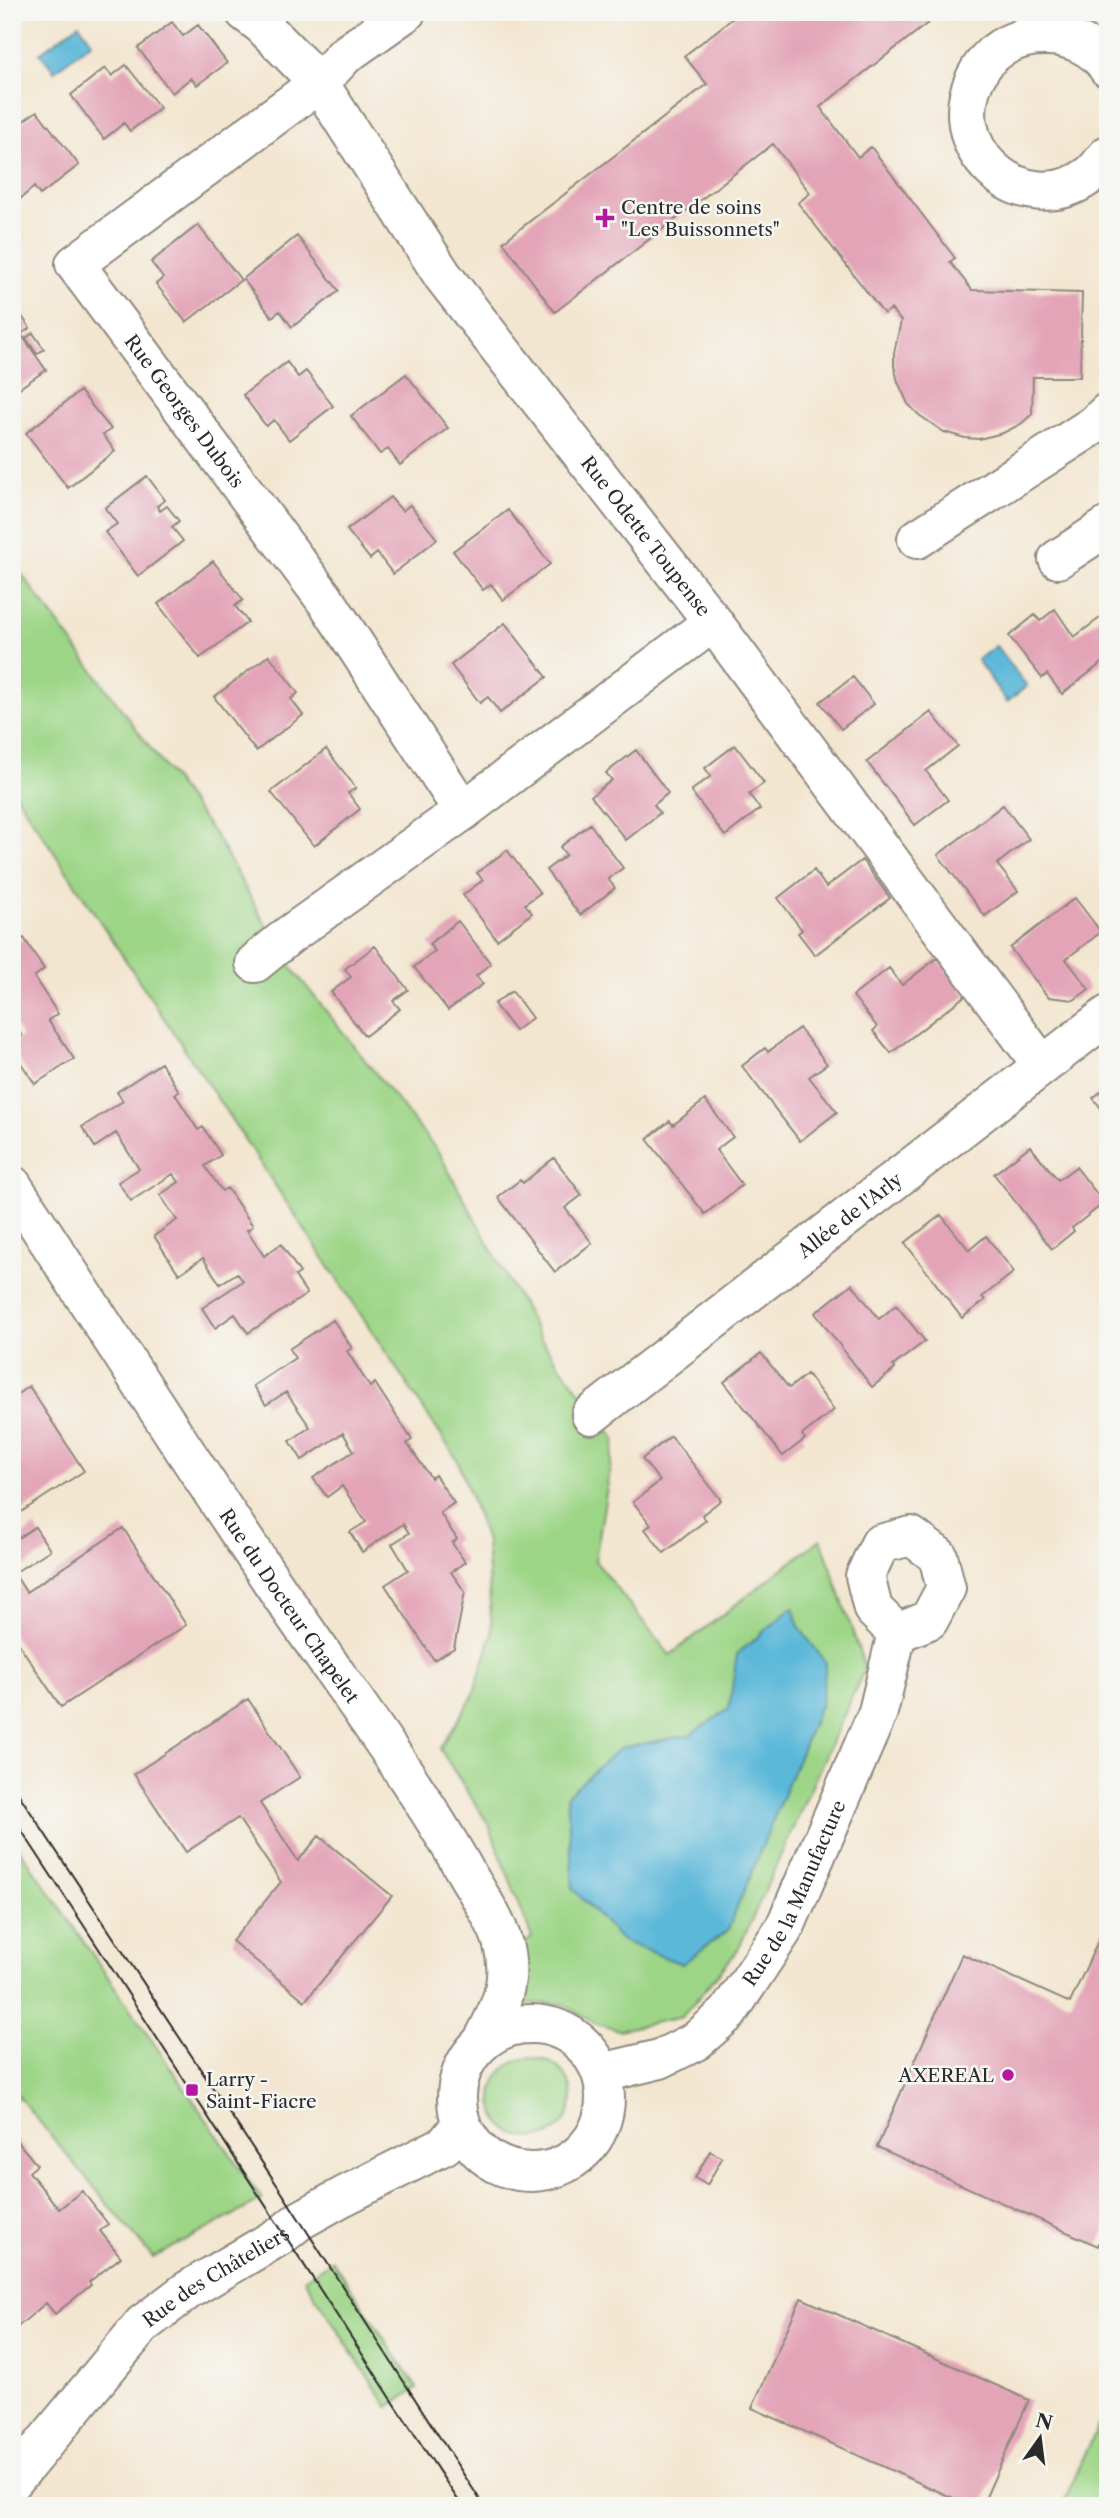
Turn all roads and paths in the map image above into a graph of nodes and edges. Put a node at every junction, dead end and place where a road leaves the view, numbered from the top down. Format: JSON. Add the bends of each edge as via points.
{"nodes":[{"id":1,"x":244,"y":12,"type":"edge"},
{"id":2,"x":405,"y":12,"type":"edge"},
{"id":3,"x":1108,"y":68,"type":"edge"},
{"id":4,"x":319,"y":83,"type":"junction"},
{"id":5,"x":1108,"y":155,"type":"edge"},
{"id":6,"x":1108,"y":412,"type":"edge"},
{"id":7,"x":1108,"y":526,"type":"edge"},
{"id":8,"x":917,"y":539,"type":"dead end"},
{"id":9,"x":1058,"y":559,"type":"dead end"},
{"id":10,"x":713,"y":622,"type":"junction"},
{"id":11,"x":463,"y":811,"type":"junction"},
{"id":12,"x":255,"y":963,"type":"dead end"},
{"id":13,"x":1108,"y":1014,"type":"edge"},
{"id":14,"x":1042,"y":1065,"type":"junction"},
{"id":15,"x":12,"y":1185,"type":"edge"},
{"id":16,"x":590,"y":1415,"type":"dead end"},
{"id":17,"x":897,"y":1633,"type":"dead end"},
{"id":18,"x":482,"y":2042,"type":"junction"},
{"id":19,"x":602,"y":2073,"type":"junction"},
{"id":20,"x":461,"y":2125,"type":"junction"},
{"id":21,"x":12,"y":2482,"type":"edge"}],
"edges":[{"from":1,"to":4,"type":"street","name":"Rue Odette Toupense"},
{"from":2,"to":4,"type":"street","via":[[345,55]]},
{"from":3,"to":5,"type":"street","via":[[1087,47],[1058,35],[1028,36],[986,59],[966,102],[967,126],[979,155],[996,174],[1018,186],[1043,190],[1068,186],[1091,174]]},
{"from":4,"to":10,"type":"street","name":"Rue Odette Toupense","via":[[443,276]]},
{"from":4,"to":11,"type":"street","name":"Rue Georges Dubois","via":[[75,264],[329,605]]},
{"from":6,"to":8,"type":"street"},
{"from":7,"to":9,"type":"street"},
{"from":10,"to":11,"type":"street"},
{"from":10,"to":14,"type":"street","name":"Rue Odette Toupense"},
{"from":11,"to":12,"type":"street"},
{"from":13,"to":14,"type":"street","name":"Allée de l'Arly"},
{"from":14,"to":16,"type":"street","name":"Allée de l'Arly"},
{"from":15,"to":18,"type":"street","name":"Rue du Docteur Chapelet","via":[[292,1611],[381,1735],[480,1897],[502,1941],[507,1976],[501,2006]]},
{"from":17,"to":19,"type":"street","name":"Rue de la Manufacture","via":[[878,1712],[785,1927],[728,2013],[696,2041],[660,2059]]},
{"from":18,"to":19,"type":"street","via":[[502,2029],[526,2023],[550,2025],[572,2035],[590,2052]]},
{"from":18,"to":20,"type":"street","via":[[467,2059],[458,2080],[456,2103]]},
{"from":19,"to":20,"type":"street","via":[[606,2094],[597,2134],[584,2151],[550,2170],[514,2171],[492,2161],[474,2146]]},
{"from":20,"to":21,"type":"street","name":"Rue des Châteliers","via":[[445,2145],[299,2221],[188,2290],[143,2324]]}]}
